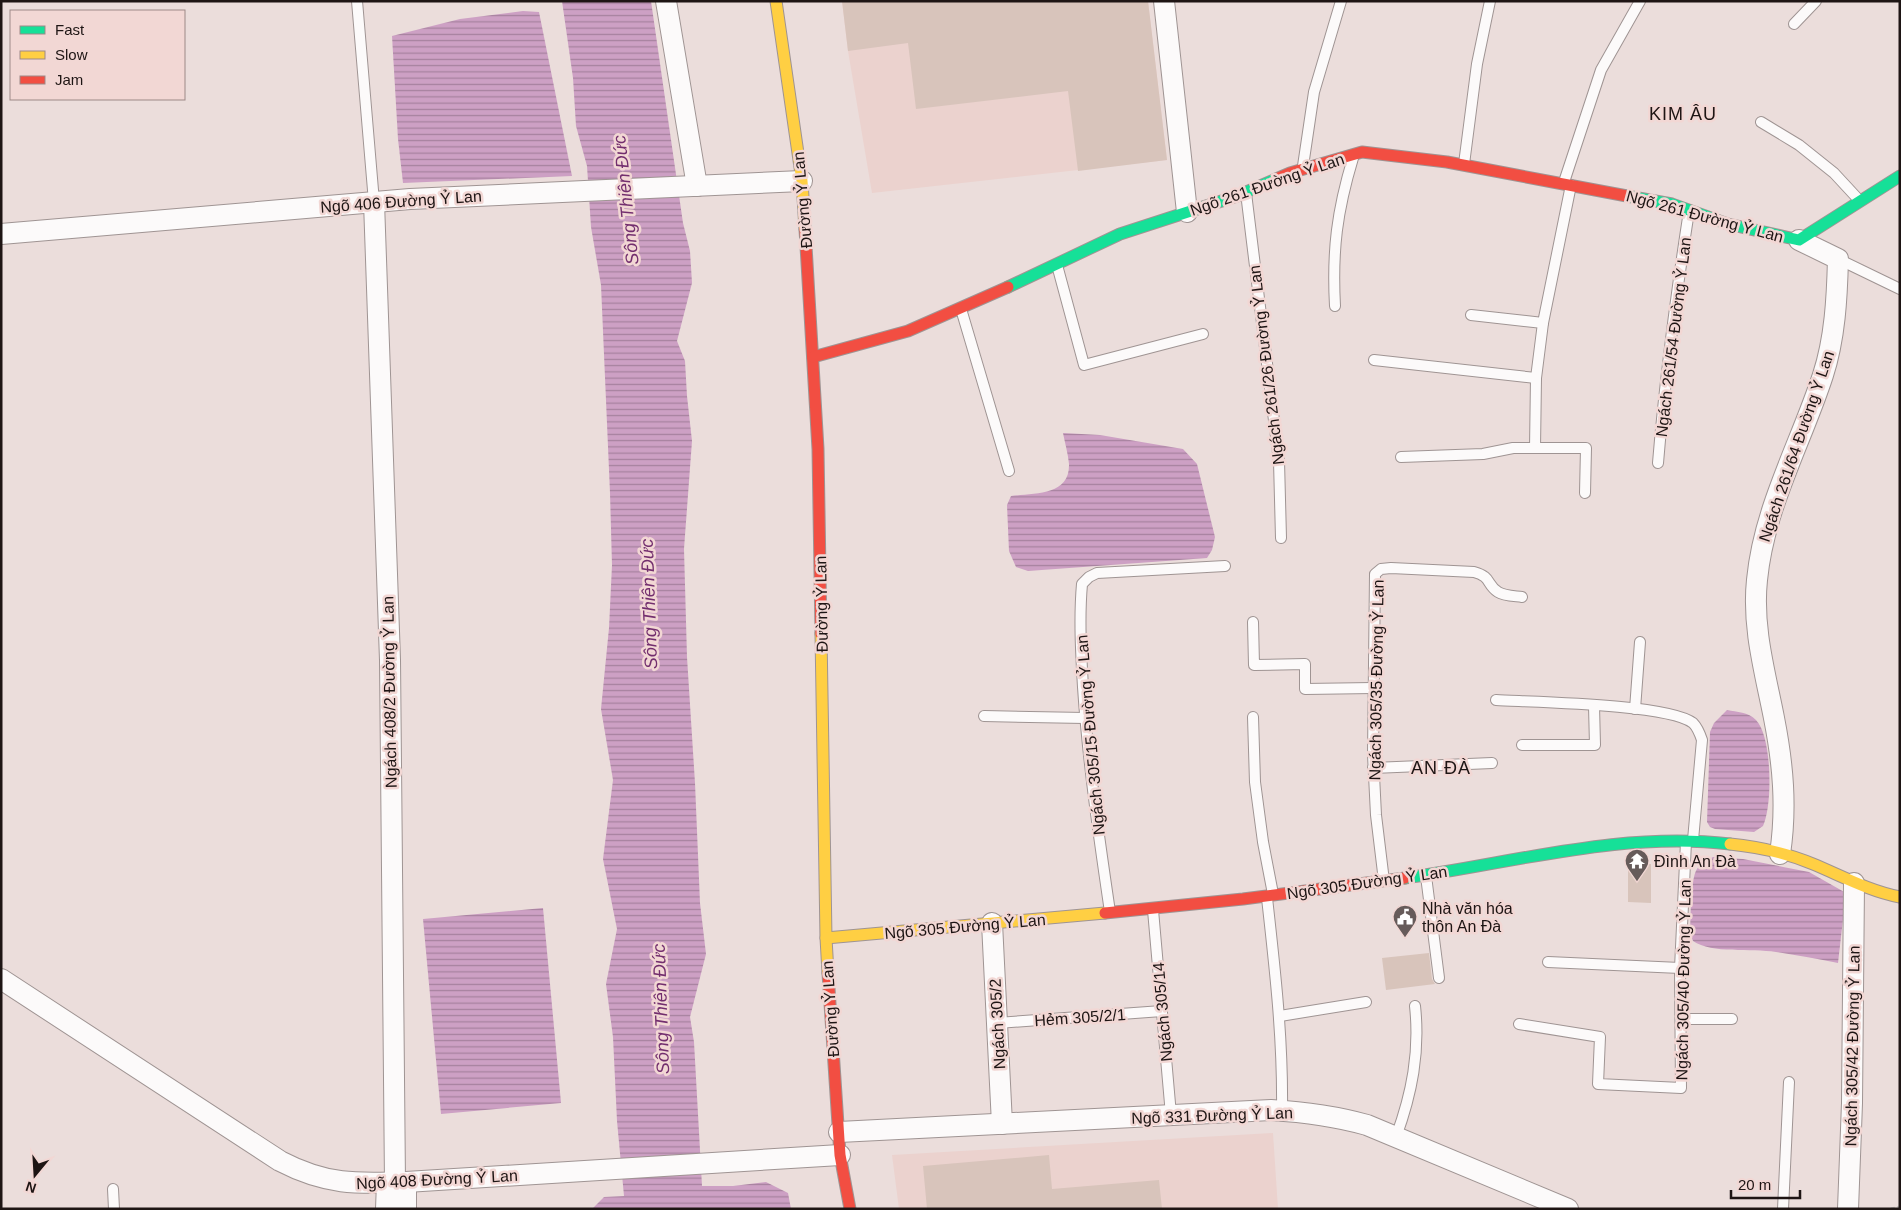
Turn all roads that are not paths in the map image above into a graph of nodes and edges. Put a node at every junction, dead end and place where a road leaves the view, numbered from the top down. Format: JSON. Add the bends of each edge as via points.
{"nodes":[{"id":1,"x":357,"y":1,"type":"edge"},
{"id":2,"x":666,"y":1,"type":"edge"},
{"id":3,"x":776,"y":1,"type":"edge"},
{"id":4,"x":1164,"y":1,"type":"edge"},
{"id":5,"x":1341,"y":1,"type":"edge"},
{"id":6,"x":1490,"y":1,"type":"edge"},
{"id":7,"x":1640,"y":1,"type":"edge"},
{"id":8,"x":1816,"y":1,"type":"edge"},
{"id":9,"x":1794,"y":24,"type":"dead end"},
{"id":10,"x":1761,"y":122,"type":"dead end"},
{"id":11,"x":1354,"y":154,"type":"junction"},
{"id":12,"x":1464,"y":165,"type":"junction"},
{"id":13,"x":1302,"y":169,"type":"junction"},
{"id":14,"x":1900,"y":176,"type":"edge"},
{"id":15,"x":802,"y":181,"type":"junction"},
{"id":16,"x":1567,"y":183,"type":"junction"},
{"id":17,"x":697,"y":186,"type":"junction"},
{"id":18,"x":1246,"y":192,"type":"junction"},
{"id":19,"x":1860,"y":201,"type":"junction"},
{"id":20,"x":374,"y":202,"type":"junction"},
{"id":21,"x":1689,"y":210,"type":"junction"},
{"id":22,"x":1187,"y":212,"type":"junction"},
{"id":23,"x":1,"y":234,"type":"edge"},
{"id":24,"x":1798,"y":240,"type":"junction"},
{"id":25,"x":1838,"y":259,"type":"junction"},
{"id":26,"x":1057,"y":264,"type":"junction"},
{"id":27,"x":1900,"y":289,"type":"edge"},
{"id":28,"x":1335,"y":306,"type":"dead end"},
{"id":29,"x":961,"y":308,"type":"junction"},
{"id":30,"x":1471,"y":315,"type":"dead end"},
{"id":31,"x":1544,"y":323,"type":"junction"},
{"id":32,"x":1203,"y":334,"type":"dead end"},
{"id":33,"x":813,"y":357,"type":"junction"},
{"id":34,"x":1374,"y":360,"type":"dead end"},
{"id":35,"x":1536,"y":378,"type":"junction"},
{"id":36,"x":1535,"y":448,"type":"junction"},
{"id":37,"x":1401,"y":457,"type":"dead end"},
{"id":38,"x":1658,"y":463,"type":"dead end"},
{"id":39,"x":1009,"y":471,"type":"dead end"},
{"id":40,"x":1584,"y":493,"type":"dead end"},
{"id":41,"x":1281,"y":538,"type":"dead end"},
{"id":42,"x":1225,"y":566,"type":"dead end"},
{"id":43,"x":1522,"y":597,"type":"dead end"},
{"id":44,"x":1253,"y":622,"type":"dead end"},
{"id":45,"x":1640,"y":642,"type":"dead end"},
{"id":46,"x":1373,"y":688,"type":"junction"},
{"id":47,"x":1496,"y":700,"type":"dead end"},
{"id":48,"x":1594,"y":706,"type":"junction"},
{"id":49,"x":1635,"y":709,"type":"junction"},
{"id":50,"x":984,"y":716,"type":"dead end"},
{"id":51,"x":1253,"y":717,"type":"dead end"},
{"id":52,"x":1085,"y":718,"type":"junction"},
{"id":53,"x":1522,"y":745,"type":"dead end"},
{"id":54,"x":1492,"y":763,"type":"dead end"},
{"id":55,"x":1373,"y":768,"type":"junction"},
{"id":56,"x":1690,"y":841,"type":"junction"},
{"id":57,"x":1780,"y":854,"type":"junction"},
{"id":58,"x":1426,"y":875,"type":"junction"},
{"id":59,"x":1384,"y":882,"type":"junction"},
{"id":60,"x":1854,"y":882,"type":"junction"},
{"id":61,"x":1270,"y":896,"type":"junction"},
{"id":62,"x":1900,"y":897,"type":"edge"},
{"id":63,"x":1153,"y":909,"type":"junction"},
{"id":64,"x":1111,"y":913,"type":"junction"},
{"id":65,"x":992,"y":923,"type":"junction"},
{"id":66,"x":826,"y":938,"type":"junction"},
{"id":67,"x":1548,"y":962,"type":"dead end"},
{"id":68,"x":1680,"y":968,"type":"junction"},
{"id":69,"x":1438,"y":978,"type":"dead end"},
{"id":70,"x":1,"y":979,"type":"edge"},
{"id":71,"x":1366,"y":1002,"type":"dead end"},
{"id":72,"x":1415,"y":1006,"type":"dead end"},
{"id":73,"x":1162,"y":1011,"type":"junction"},
{"id":74,"x":1280,"y":1016,"type":"junction"},
{"id":75,"x":1681,"y":1019,"type":"junction"},
{"id":76,"x":1732,"y":1019,"type":"dead end"},
{"id":77,"x":997,"y":1023,"type":"junction"},
{"id":78,"x":1519,"y":1024,"type":"dead end"},
{"id":79,"x":1789,"y":1082,"type":"dead end"},
{"id":80,"x":1282,"y":1110,"type":"junction"},
{"id":81,"x":1171,"y":1116,"type":"junction"},
{"id":82,"x":1002,"y":1124,"type":"junction"},
{"id":83,"x":839,"y":1132,"type":"junction"},
{"id":84,"x":1396,"y":1136,"type":"junction"},
{"id":85,"x":840,"y":1155,"type":"junction"},
{"id":86,"x":396,"y":1183,"type":"junction"},
{"id":87,"x":113,"y":1188,"type":"dead end"},
{"id":88,"x":114,"y":1209,"type":"edge"},
{"id":89,"x":386,"y":1209,"type":"edge"},
{"id":90,"x":406,"y":1209,"type":"edge"},
{"id":91,"x":850,"y":1209,"type":"edge"},
{"id":92,"x":1568,"y":1209,"type":"edge"},
{"id":93,"x":1783,"y":1209,"type":"edge"},
{"id":94,"x":1848,"y":1209,"type":"edge"}],
"edges":[{"from":1,"to":20,"type":"lane"},
{"from":2,"to":17,"type":"street"},
{"from":3,"to":15,"type":"street","name":"Đường Ỷ Lan"},
{"from":4,"to":22,"type":"street"},
{"from":5,"to":13,"type":"lane","via":[[1314,92]]},
{"from":6,"to":12,"type":"lane","via":[[1477,64]]},
{"from":7,"to":16,"type":"lane","via":[[1601,70]]},
{"from":8,"to":9,"type":"lane"},
{"from":10,"to":19,"type":"lane","via":[[1799,145],[1834,173]]},
{"from":11,"to":12,"type":"street","name":"Ngõ 261 Đường Ỷ Lan","via":[[1362,152]]},
{"from":11,"to":13,"type":"street","name":"Ngõ 261 Đường Ỷ Lan"},
{"from":11,"to":28,"type":"lane","via":[[1336,230]]},
{"from":12,"to":16,"type":"street","name":"Ngõ 261 Đường Ỷ Lan"},
{"from":13,"to":18,"type":"street","name":"Ngõ 261 Đường Ỷ Lan"},
{"from":14,"to":19,"type":"street","name":"Ngõ 261 Đường Ỷ Lan"},
{"from":15,"to":17,"type":"street","name":"Ngõ 406 Đường Ỷ Lan"},
{"from":15,"to":33,"type":"street","name":"Đường Ỷ Lan"},
{"from":16,"to":21,"type":"street","name":"Ngõ 261 Đường Ỷ Lan"},
{"from":16,"to":31,"type":"lane"},
{"from":17,"to":20,"type":"street","name":"Ngõ 406 Đường Ỷ Lan"},
{"from":18,"to":22,"type":"street","name":"Ngõ 261 Đường Ỷ Lan"},
{"from":18,"to":41,"type":"lane","name":"Ngách 261/26 Đường Ỷ Lan","via":[[1279,461]]},
{"from":19,"to":24,"type":"street","name":"Ngõ 261 Đường Ỷ Lan"},
{"from":20,"to":23,"type":"street","name":"Ngõ 406 Đường Ỷ Lan"},
{"from":20,"to":86,"type":"street","name":"Ngách 408/2 Đường Ỷ Lan","via":[[390,660]]},
{"from":21,"to":24,"type":"street","name":"Ngõ 261 Đường Ỷ Lan","via":[[1728,224]]},
{"from":21,"to":38,"type":"lane","name":"Ngách 261/54 Đường Ỷ Lan","via":[[1672,321]]},
{"from":22,"to":26,"type":"street","name":"Ngõ 261 Đường Ỷ Lan","via":[[1120,234]]},
{"from":24,"to":25,"type":"street"},
{"from":25,"to":27,"type":"lane"},
{"from":25,"to":57,"type":"street","name":"Ngách 261/64 Đường Ỷ Lan","via":[[1836,316],[1829,355],[1770,513],[1757,580],[1756,623],[1784,788]]},
{"from":26,"to":29,"type":"street","name":"Ngõ 261 Đường Ỷ Lan"},
{"from":26,"to":32,"type":"lane","via":[[1084,366]]},
{"from":29,"to":33,"type":"street","name":"Ngõ 261 Đường Ỷ Lan","via":[[908,331]]},
{"from":29,"to":39,"type":"lane"},
{"from":30,"to":31,"type":"lane"},
{"from":31,"to":35,"type":"lane"},
{"from":33,"to":66,"type":"street","name":"Đường Ỷ Lan","via":[[818,449]]},
{"from":34,"to":35,"type":"lane"},
{"from":35,"to":36,"type":"lane"},
{"from":36,"to":37,"type":"lane","via":[[1513,448],[1483,454]]},
{"from":36,"to":40,"type":"lane","via":[[1586,448]]},
{"from":42,"to":52,"type":"lane","name":"Ngách 305/15 Đường Ỷ Lan","via":[[1097,573],[1082,584]]},
{"from":43,"to":46,"type":"lane","name":"Ngách 305/35 Đường Ỷ Lan","via":[[1501,594],[1485,576],[1474,572],[1381,569],[1374,574]]},
{"from":44,"to":46,"type":"lane","via":[[1254,665],[1305,664],[1305,689]]},
{"from":45,"to":49,"type":"lane"},
{"from":46,"to":55,"type":"lane","name":"Ngách 305/35 Đường Ỷ Lan"},
{"from":47,"to":48,"type":"lane"},
{"from":48,"to":49,"type":"lane"},
{"from":48,"to":53,"type":"lane","via":[[1594,745]]},
{"from":49,"to":56,"type":"lane","name":"Ngách 305/40 Đường Ỷ Lan","via":[[1684,718],[1700,731],[1702,740]]},
{"from":50,"to":52,"type":"lane"},
{"from":51,"to":61,"type":"lane","via":[[1255,782]]},
{"from":52,"to":64,"type":"lane","name":"Ngách 305/15 Đường Ỷ Lan"},
{"from":54,"to":55,"type":"lane"},
{"from":55,"to":59,"type":"lane","name":"Ngách 305/35 Đường Ỷ Lan"},
{"from":56,"to":57,"type":"street","name":"Ngõ 305 Đường Ỷ Lan","via":[[1740,845]]},
{"from":56,"to":58,"type":"street","name":"Ngõ 305 Đường Ỷ Lan","via":[[1578,848]]},
{"from":56,"to":68,"type":"lane","name":"Ngách 305/40 Đường Ỷ Lan"},
{"from":57,"to":60,"type":"street","name":"Ngõ 305 Đường Ỷ Lan"},
{"from":58,"to":59,"type":"street","name":"Ngõ 305 Đường Ỷ Lan"},
{"from":58,"to":69,"type":"lane"},
{"from":59,"to":61,"type":"street","name":"Ngõ 305 Đường Ỷ Lan"},
{"from":60,"to":62,"type":"street","name":"Ngõ 305 Đường Ỷ Lan"},
{"from":60,"to":94,"type":"street","name":"Ngách 305/42 Đường Ỷ Lan"},
{"from":61,"to":63,"type":"street","name":"Ngõ 305 Đường Ỷ Lan"},
{"from":61,"to":74,"type":"lane"},
{"from":63,"to":64,"type":"street","name":"Ngõ 305 Đường Ỷ Lan"},
{"from":63,"to":73,"type":"lane","name":"Ngách 305/14"},
{"from":64,"to":65,"type":"street","name":"Ngõ 305 Đường Ỷ Lan"},
{"from":65,"to":66,"type":"street","name":"Ngõ 305 Đường Ỷ Lan"},
{"from":65,"to":77,"type":"street","name":"Ngách 305/2"},
{"from":66,"to":83,"type":"street","name":"Đường Ỷ Lan"},
{"from":67,"to":68,"type":"lane"},
{"from":68,"to":75,"type":"lane","name":"Ngách 305/40 Đường Ỷ Lan"},
{"from":70,"to":86,"type":"street","name":"Ngõ 408 Đường Ỷ Lan","via":[[299,1171],[342,1182]]},
{"from":71,"to":74,"type":"lane"},
{"from":72,"to":84,"type":"lane","via":[[1414,1077]]},
{"from":73,"to":77,"type":"lane","name":"Hẻm 305/2/1"},
{"from":73,"to":81,"type":"lane","name":"Ngách 305/14"},
{"from":74,"to":80,"type":"lane"},
{"from":75,"to":76,"type":"lane"},
{"from":75,"to":78,"type":"lane","name":"Ngách 305/40 Đường Ỷ Lan","via":[[1681,1088],[1598,1084],[1600,1037]]},
{"from":77,"to":82,"type":"street","name":"Ngách 305/2"},
{"from":79,"to":93,"type":"lane"},
{"from":80,"to":81,"type":"street","name":"Ngõ 331 Đường Ỷ Lan"},
{"from":80,"to":84,"type":"street","name":"Ngõ 331 Đường Ỷ Lan","via":[[1334,1116]]},
{"from":81,"to":82,"type":"street","name":"Ngõ 331 Đường Ỷ Lan"},
{"from":82,"to":83,"type":"street","name":"Ngõ 331 Đường Ỷ Lan"},
{"from":83,"to":85,"type":"street","name":"Đường Ỷ Lan"},
{"from":84,"to":92,"type":"street","name":"Ngõ 331 Đường Ỷ Lan"},
{"from":85,"to":86,"type":"street","name":"Ngõ 408 Đường Ỷ Lan"},
{"from":85,"to":91,"type":"street","name":"Đường Ỷ Lan"},
{"from":86,"to":89,"type":"street"},
{"from":86,"to":90,"type":"street"},
{"from":87,"to":88,"type":"lane"}]}
